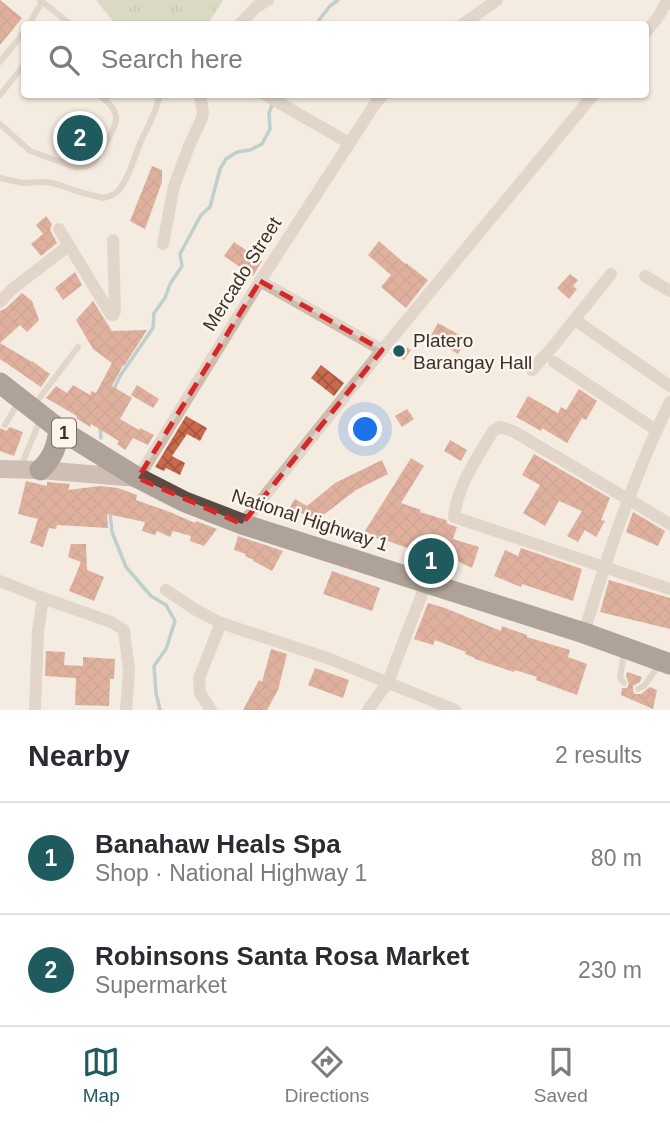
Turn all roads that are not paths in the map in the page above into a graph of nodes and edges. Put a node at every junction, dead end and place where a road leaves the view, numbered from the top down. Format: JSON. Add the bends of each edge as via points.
{"nodes":[{"id":1,"x":268,"y":0,"type":"edge"},
{"id":2,"x":497,"y":0,"type":"edge"},
{"id":3,"x":668,"y":0,"type":"edge"},
{"id":4,"x":41,"y":1,"type":"edge"},
{"id":5,"x":664,"y":18,"type":"edge"},
{"id":6,"x":31,"y":21,"type":"edge"},
{"id":7,"x":66,"y":21,"type":"edge"},
{"id":8,"x":243,"y":21,"type":"edge"},
{"id":9,"x":467,"y":21,"type":"edge"},
{"id":10,"x":649,"y":30,"type":"edge"},
{"id":11,"x":21,"y":36,"type":"edge"},
{"id":12,"x":0,"y":62,"type":"edge"},
{"id":13,"x":21,"y":69,"type":"edge"},
{"id":14,"x":0,"y":95,"type":"edge"},
{"id":15,"x":102,"y":98,"type":"edge"},
{"id":16,"x":159,"y":98,"type":"edge"},
{"id":17,"x":200,"y":98,"type":"edge"},
{"id":18,"x":271,"y":98,"type":"edge"},
{"id":19,"x":380,"y":98,"type":"edge"},
{"id":20,"x":591,"y":98,"type":"edge"},
{"id":21,"x":0,"y":124,"type":"edge"},
{"id":22,"x":349,"y":143,"type":"junction"},
{"id":23,"x":0,"y":178,"type":"edge"},
{"id":24,"x":59,"y":229,"type":"dead end"},
{"id":25,"x":113,"y":240,"type":"dead end"},
{"id":26,"x":163,"y":244,"type":"dead end"},
{"id":27,"x":68,"y":246,"type":"junction"},
{"id":28,"x":611,"y":274,"type":"dead end"},
{"id":29,"x":645,"y":276,"type":"dead end"},
{"id":30,"x":260,"y":281,"type":"junction"},
{"id":31,"x":670,"y":291,"type":"edge"},
{"id":32,"x":0,"y":302,"type":"edge"},
{"id":33,"x":575,"y":320,"type":"junction"},
{"id":34,"x":78,"y":347,"type":"dead end"},
{"id":35,"x":382,"y":350,"type":"junction"},
{"id":36,"x":554,"y":362,"type":"dead end"},
{"id":37,"x":532,"y":370,"type":"dead end"},
{"id":38,"x":0,"y":383,"type":"edge"},
{"id":39,"x":670,"y":386,"type":"edge"},
{"id":40,"x":670,"y":402,"type":"edge"},
{"id":41,"x":31,"y":408,"type":"junction"},
{"id":42,"x":5,"y":425,"type":"dead end"},
{"id":43,"x":59,"y":429,"type":"junction"},
{"id":44,"x":656,"y":430,"type":"junction"},
{"id":45,"x":21,"y":438,"type":"dead end"},
{"id":46,"x":30,"y":442,"type":"junction"},
{"id":47,"x":0,"y":469,"type":"edge"},
{"id":48,"x":29,"y":470,"type":"junction"},
{"id":49,"x":138,"y":478,"type":"junction"},
{"id":50,"x":629,"y":500,"type":"junction"},
{"id":51,"x":242,"y":524,"type":"junction"},
{"id":52,"x":670,"y":524,"type":"edge"},
{"id":53,"x":603,"y":567,"type":"junction"},
{"id":54,"x":0,"y":581,"type":"edge"},
{"id":55,"x":427,"y":582,"type":"junction"},
{"id":56,"x":670,"y":589,"type":"edge"},
{"id":57,"x":166,"y":590,"type":"dead end"},
{"id":58,"x":43,"y":598,"type":"junction"},
{"id":59,"x":221,"y":623,"type":"junction"},
{"id":60,"x":584,"y":633,"type":"junction"},
{"id":61,"x":625,"y":648,"type":"junction"},
{"id":62,"x":666,"y":662,"type":"edge"},
{"id":63,"x":388,"y":682,"type":"junction"},
{"id":64,"x":624,"y":683,"type":"dead end"},
{"id":65,"x":638,"y":689,"type":"dead end"},
{"id":66,"x":35,"y":710,"type":"edge"},
{"id":67,"x":126,"y":710,"type":"edge"},
{"id":68,"x":211,"y":710,"type":"edge"},
{"id":69,"x":368,"y":710,"type":"edge"},
{"id":70,"x":454,"y":710,"type":"edge"}],
"edges":[{"from":1,"to":8,"type":"street"},
{"from":2,"to":9,"type":"street"},
{"from":3,"to":5,"type":"street"},
{"from":4,"to":6,"type":"lane"},
{"from":4,"to":7,"type":"lane"},
{"from":5,"to":10,"type":"street"},
{"from":11,"to":12,"type":"lane"},
{"from":13,"to":14,"type":"lane"},
{"from":15,"to":21,"type":"lane","via":[[116,116],[115,125],[88,166],[75,167],[30,151]]},
{"from":16,"to":23,"type":"lane","via":[[132,164],[112,196]]},
{"from":17,"to":26,"type":"street","via":[[202,118],[174,186]]},
{"from":18,"to":22,"type":"street"},
{"from":19,"to":22,"type":"street","name":"Mercado Street"},
{"from":20,"to":35,"type":"street"},
{"from":22,"to":30,"type":"street","name":"Mercado Street"},
{"from":24,"to":27,"type":"street"},
{"from":25,"to":27,"type":"street","via":[[113,315]]},
{"from":27,"to":32,"type":"street"},
{"from":28,"to":33,"type":"street"},
{"from":29,"to":31,"type":"street"},
{"from":30,"to":35,"type":"street"},
{"from":30,"to":49,"type":"street","name":"Mercado Street"},
{"from":33,"to":37,"type":"street"},
{"from":33,"to":39,"type":"street"},
{"from":34,"to":41,"type":"lane"},
{"from":35,"to":51,"type":"street"},
{"from":36,"to":44,"type":"street"},
{"from":38,"to":41,"type":"highway","name":"National Highway 1","number":"1"},
{"from":40,"to":44,"type":"street"},
{"from":41,"to":42,"type":"lane"},
{"from":41,"to":43,"type":"highway","name":"National Highway 1","number":"1"},
{"from":41,"to":46,"type":"lane"},
{"from":43,"to":48,"type":"highway","via":[[49,461]]},
{"from":43,"to":49,"type":"highway","name":"National Highway 1","number":"1"},
{"from":44,"to":50,"type":"street"},
{"from":45,"to":46,"type":"lane"},
{"from":46,"to":48,"type":"lane"},
{"from":47,"to":48,"type":"main road"},
{"from":48,"to":49,"type":"main road"},
{"from":49,"to":51,"type":"highway","name":"National Highway 1","number":"1"},
{"from":50,"to":52,"type":"street"},
{"from":50,"to":53,"type":"street"},
{"from":50,"to":53,"type":"street","via":[[500,427],[492,431],[456,498],[454,517]]},
{"from":51,"to":55,"type":"highway","name":"National Highway 1","number":"1"},
{"from":53,"to":56,"type":"street"},
{"from":53,"to":60,"type":"street"},
{"from":54,"to":58,"type":"street"},
{"from":55,"to":60,"type":"highway","name":"National Highway 1","number":"1"},
{"from":55,"to":63,"type":"street"},
{"from":57,"to":59,"type":"street"},
{"from":58,"to":66,"type":"street"},
{"from":58,"to":67,"type":"street","via":[[124,630],[129,671]]},
{"from":59,"to":63,"type":"street"},
{"from":59,"to":68,"type":"street","via":[[199,678],[200,693]]},
{"from":60,"to":61,"type":"highway","name":"National Highway 1","number":"1"},
{"from":61,"to":62,"type":"highway","name":"National Highway 1","number":"1"},
{"from":61,"to":64,"type":"lane","via":[[620,678]]},
{"from":62,"to":65,"type":"lane"},
{"from":63,"to":69,"type":"street"},
{"from":63,"to":70,"type":"street"}]}
